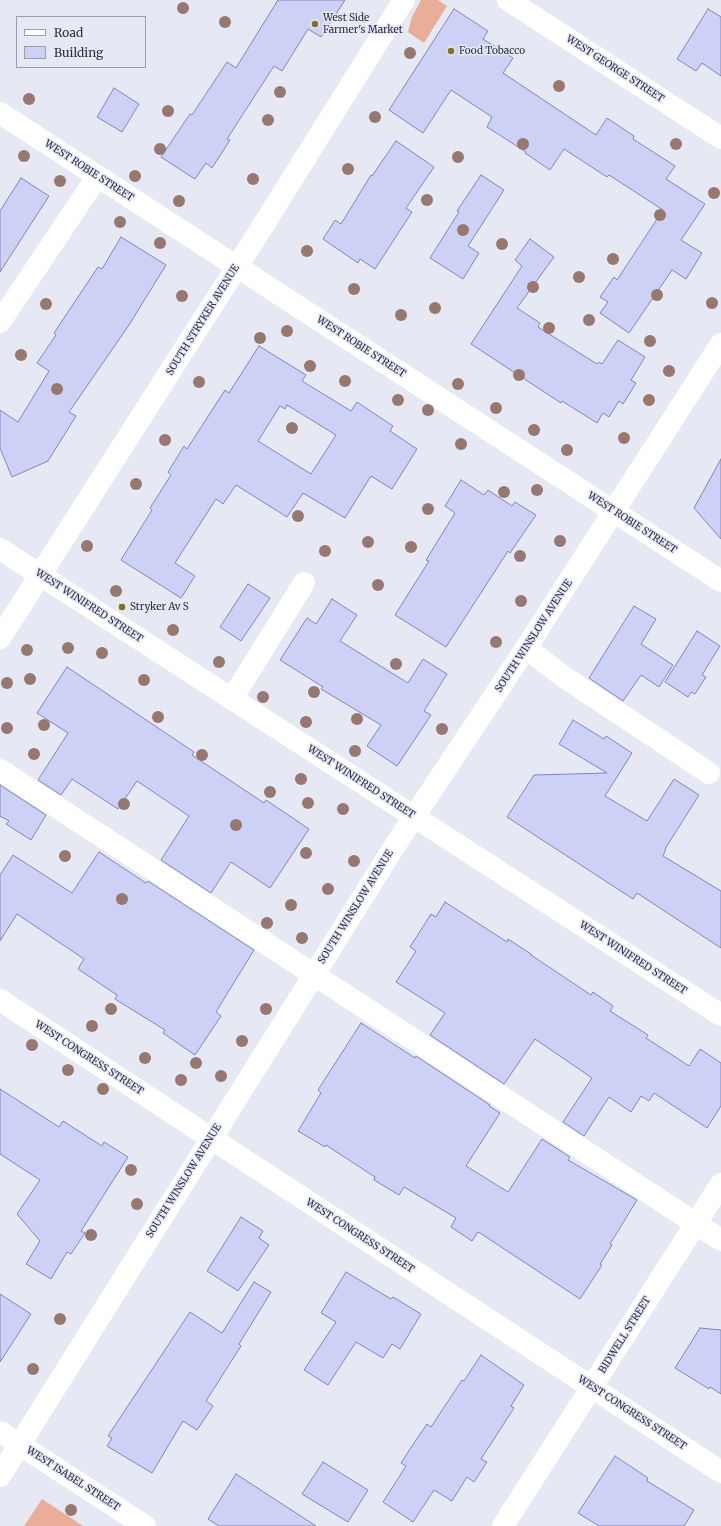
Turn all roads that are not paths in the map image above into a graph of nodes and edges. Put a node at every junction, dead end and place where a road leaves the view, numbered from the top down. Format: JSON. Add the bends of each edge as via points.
{"nodes":[{"id":1,"x":404,"y":0,"type":"edge"},
{"id":2,"x":508,"y":0,"type":"edge"},
{"id":3,"x":0,"y":113,"type":"edge"},
{"id":4,"x":721,"y":138,"type":"edge"},
{"id":5,"x":97,"y":177,"type":"junction"},
{"id":6,"x":236,"y":266,"type":"junction"},
{"id":7,"x":0,"y":322,"type":"edge"},
{"id":8,"x":721,"y":344,"type":"edge"},
{"id":9,"x":613,"y":512,"type":"junction"},
{"id":10,"x":0,"y":549,"type":"edge"},
{"id":11,"x":40,"y":575,"type":"junction"},
{"id":12,"x":721,"y":581,"type":"edge"},
{"id":13,"x":304,"y":582,"type":"dead end"},
{"id":14,"x":0,"y":638,"type":"edge"},
{"id":15,"x":526,"y":648,"type":"junction"},
{"id":16,"x":232,"y":699,"type":"junction"},
{"id":17,"x":0,"y":770,"type":"edge"},
{"id":18,"x":709,"y":773,"type":"dead end"},
{"id":19,"x":415,"y":817,"type":"junction"},
{"id":20,"x":314,"y":974,"type":"junction"},
{"id":21,"x":0,"y":1000,"type":"edge"},
{"id":22,"x":721,"y":1015,"type":"edge"},
{"id":23,"x":211,"y":1138,"type":"junction"},
{"id":24,"x":721,"y":1184,"type":"edge"},
{"id":25,"x":696,"y":1223,"type":"junction"},
{"id":26,"x":721,"y":1240,"type":"edge"},
{"id":27,"x":592,"y":1387,"type":"junction"},
{"id":28,"x":0,"y":1432,"type":"edge"},
{"id":29,"x":20,"y":1445,"type":"junction"},
{"id":30,"x":721,"y":1472,"type":"edge"},
{"id":31,"x":0,"y":1476,"type":"edge"},
{"id":32,"x":145,"y":1526,"type":"edge"},
{"id":33,"x":503,"y":1526,"type":"edge"}],
"edges":[{"from":1,"to":6,"type":"street","name":"SOUTH STRYKER AVENUE"},
{"from":2,"to":4,"type":"street","name":"WEST GEORGE STREET"},
{"from":3,"to":5,"type":"street","name":"WEST ROBIE STREET"},
{"from":5,"to":6,"type":"street","name":"WEST ROBIE STREET"},
{"from":5,"to":7,"type":"street"},
{"from":6,"to":9,"type":"street","name":"WEST ROBIE STREET"},
{"from":6,"to":11,"type":"street","name":"SOUTH STRYKER AVENUE"},
{"from":8,"to":9,"type":"street","name":"SOUTH WINSLOW AVENUE"},
{"from":9,"to":12,"type":"street","name":"WEST ROBIE STREET"},
{"from":9,"to":15,"type":"street","name":"SOUTH WINSLOW AVENUE"},
{"from":10,"to":11,"type":"street","name":"WEST WINIFRED STREET"},
{"from":11,"to":14,"type":"street","name":"SOUTH STRYKER AVENUE"},
{"from":11,"to":16,"type":"street","name":"WEST WINIFRED STREET"},
{"from":13,"to":16,"type":"street"},
{"from":15,"to":18,"type":"street","via":[[564,677]]},
{"from":15,"to":19,"type":"street","name":"SOUTH WINSLOW AVENUE"},
{"from":16,"to":19,"type":"street","name":"WEST WINIFRED STREET"},
{"from":17,"to":20,"type":"street"},
{"from":19,"to":20,"type":"street","name":"SOUTH WINSLOW AVENUE"},
{"from":19,"to":22,"type":"street","name":"WEST WINIFRED STREET"},
{"from":20,"to":23,"type":"street","name":"SOUTH WINSLOW AVENUE"},
{"from":20,"to":25,"type":"street"},
{"from":21,"to":23,"type":"street","name":"WEST CONGRESS STREET"},
{"from":23,"to":27,"type":"street","name":"WEST CONGRESS STREET"},
{"from":23,"to":29,"type":"street","name":"SOUTH WINSLOW AVENUE"},
{"from":24,"to":25,"type":"street","name":"BIDWELL STREET"},
{"from":25,"to":26,"type":"street"},
{"from":25,"to":27,"type":"street","name":"BIDWELL STREET"},
{"from":27,"to":30,"type":"street","name":"WEST CONGRESS STREET"},
{"from":27,"to":33,"type":"street","name":"BIDWELL STREET"},
{"from":28,"to":29,"type":"street","name":"WEST ISABEL STREET"},
{"from":29,"to":31,"type":"street","name":"SOUTH WINSLOW AVENUE"},
{"from":29,"to":32,"type":"street","name":"WEST ISABEL STREET"}]}
